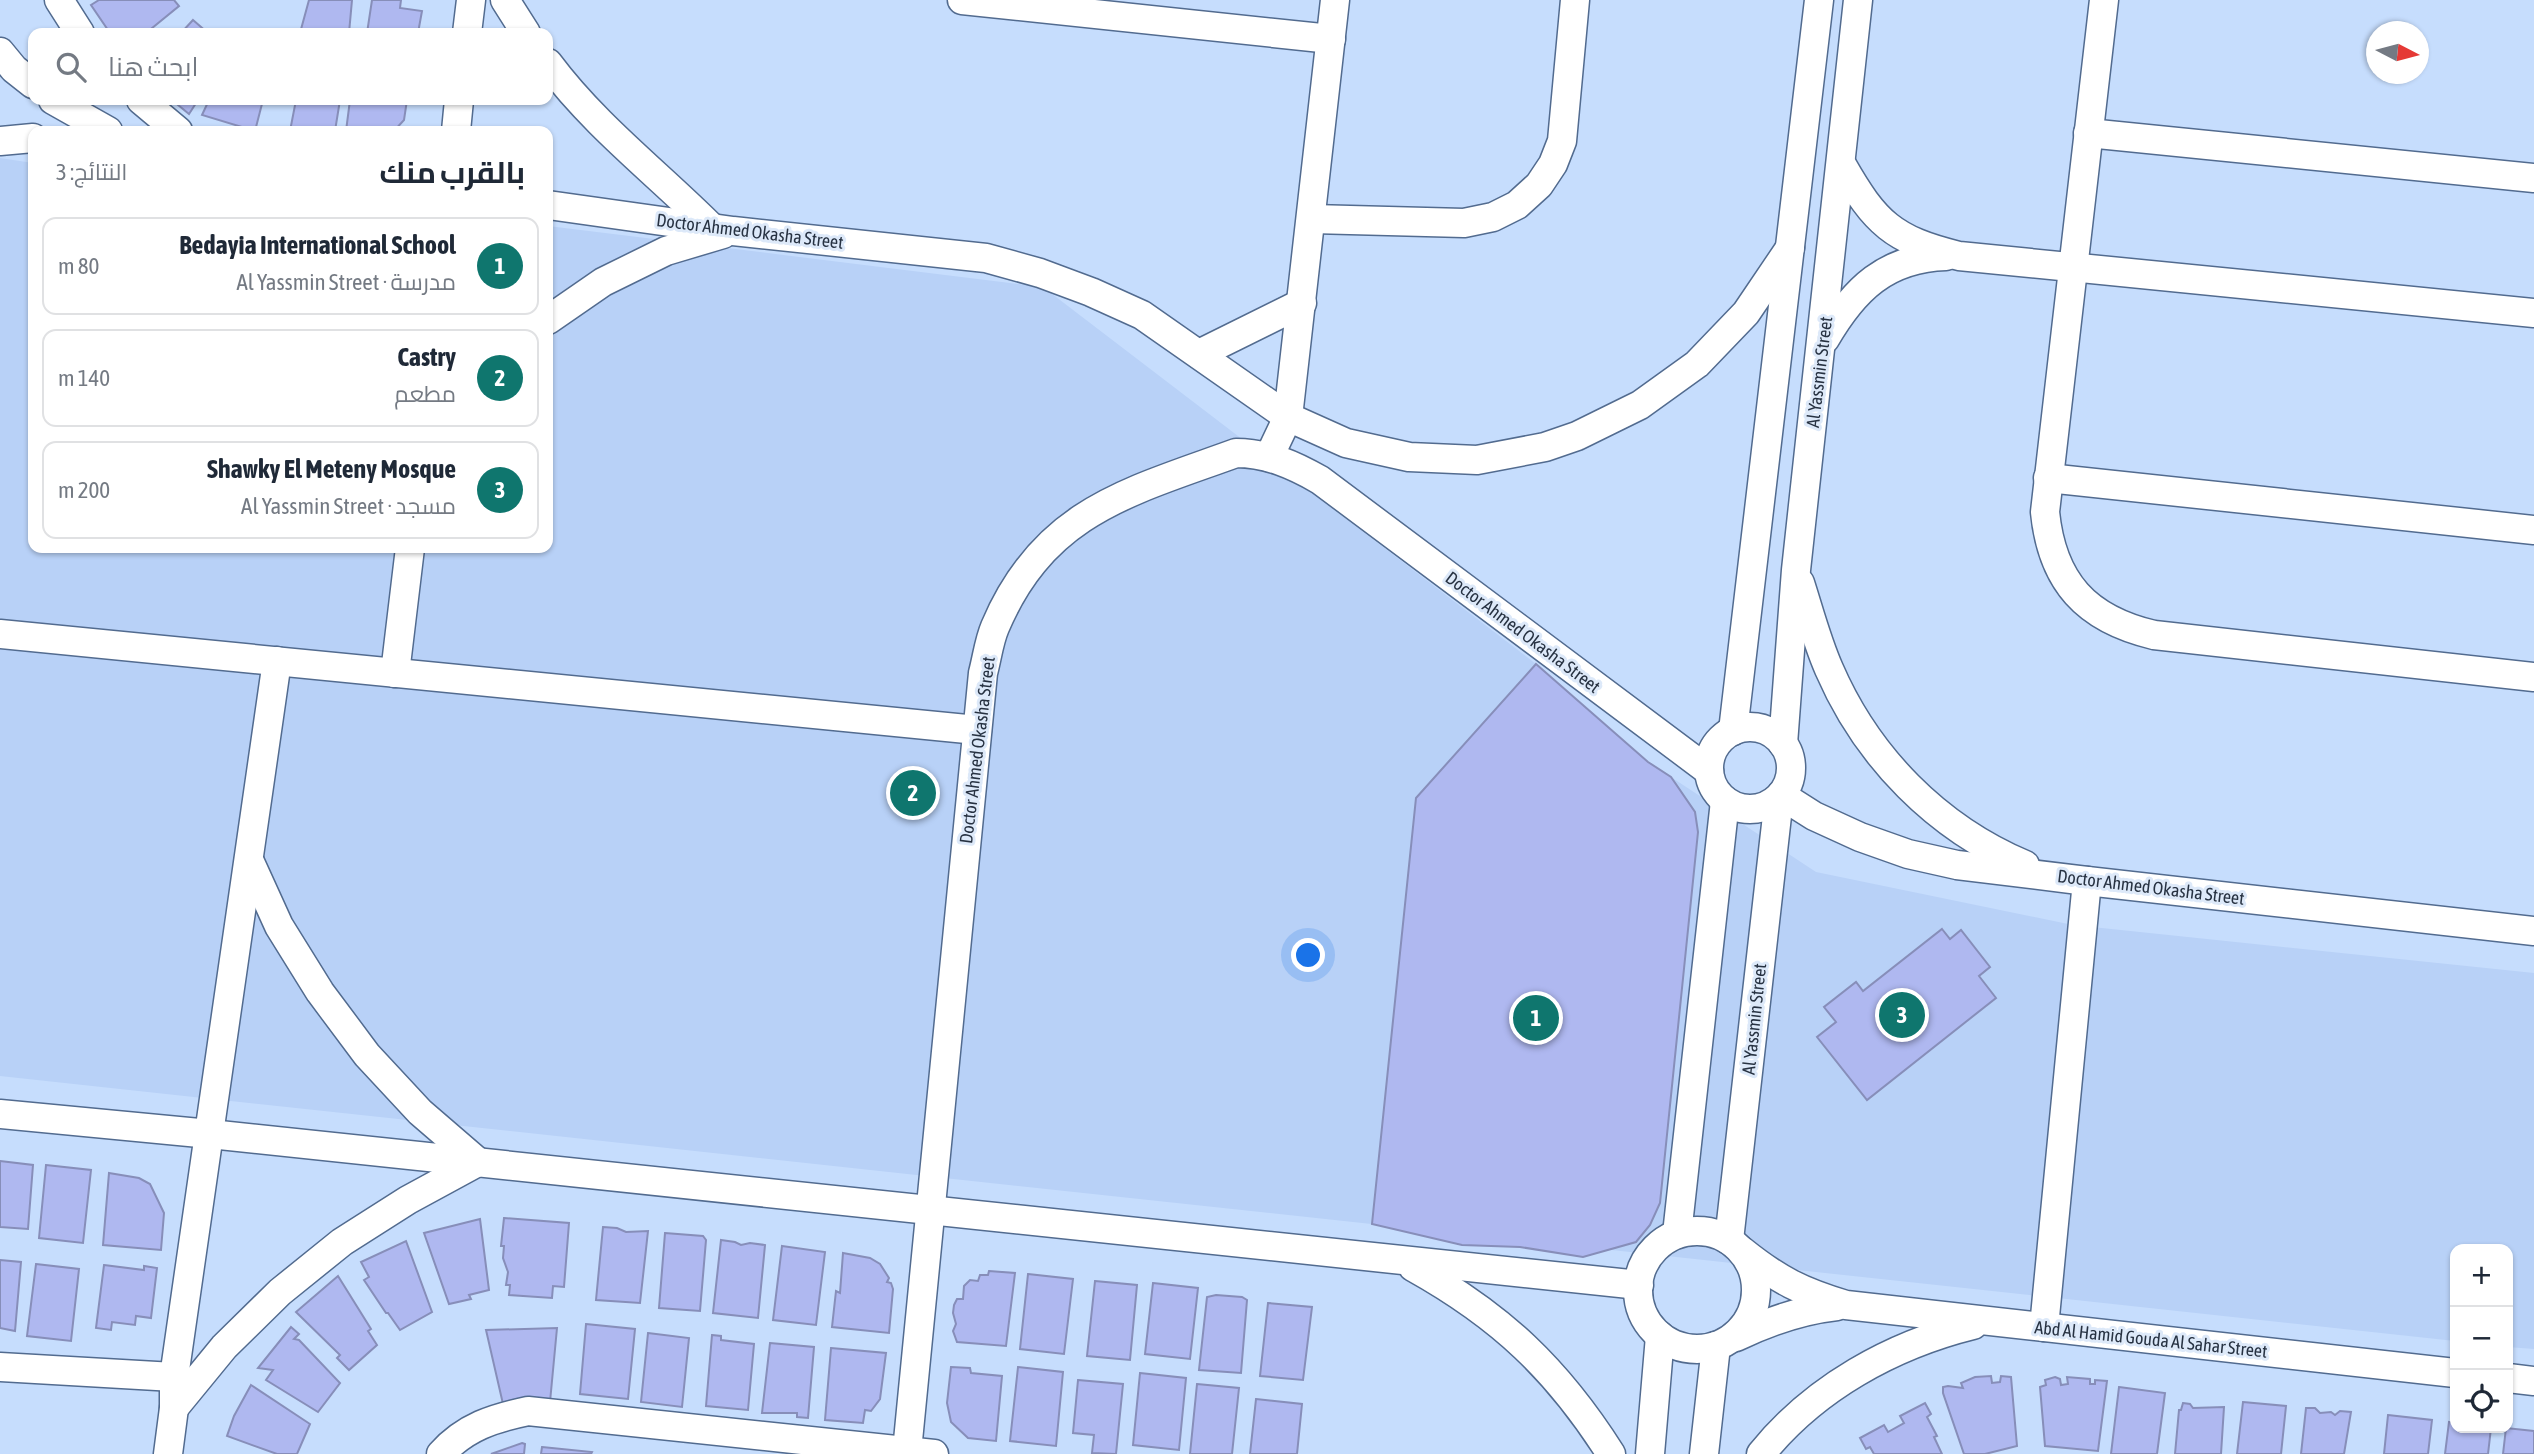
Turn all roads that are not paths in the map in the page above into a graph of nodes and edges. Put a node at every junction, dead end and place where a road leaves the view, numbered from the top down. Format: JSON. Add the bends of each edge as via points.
{"nodes":[{"id":1,"x":59,"y":0,"type":"edge"},
{"id":2,"x":471,"y":0,"type":"edge"},
{"id":3,"x":505,"y":0,"type":"edge"},
{"id":4,"x":962,"y":0,"type":"edge"},
{"id":5,"x":1335,"y":0,"type":"edge"},
{"id":6,"x":1575,"y":0,"type":"edge"},
{"id":7,"x":1819,"y":0,"type":"edge"},
{"id":8,"x":1858,"y":0,"type":"edge"},
{"id":9,"x":2104,"y":0,"type":"edge"},
{"id":10,"x":1088,"y":7,"type":"edge"},
{"id":11,"x":77,"y":28,"type":"edge"},
{"id":12,"x":468,"y":28,"type":"edge"},
{"id":13,"x":523,"y":28,"type":"edge"},
{"id":14,"x":1331,"y":39,"type":"junction"},
{"id":15,"x":0,"y":52,"type":"edge"},
{"id":16,"x":553,"y":69,"type":"edge"},
{"id":17,"x":28,"y":80,"type":"edge"},
{"id":18,"x":62,"y":105,"type":"edge"},
{"id":19,"x":147,"y":105,"type":"edge"},
{"id":20,"x":459,"y":105,"type":"edge"},
{"id":21,"x":99,"y":126,"type":"edge"},
{"id":22,"x":172,"y":126,"type":"edge"},
{"id":23,"x":456,"y":126,"type":"edge"},
{"id":24,"x":2088,"y":133,"type":"junction"},
{"id":25,"x":28,"y":138,"type":"edge"},
{"id":26,"x":0,"y":141,"type":"edge"},
{"id":27,"x":1842,"y":165,"type":"junction"},
{"id":28,"x":2534,"y":178,"type":"edge"},
{"id":29,"x":553,"y":206,"type":"edge"},
{"id":30,"x":1312,"y":219,"type":"junction"},
{"id":31,"x":723,"y":229,"type":"junction"},
{"id":32,"x":1790,"y":248,"type":"junction"},
{"id":33,"x":1959,"y":256,"type":"junction"},
{"id":34,"x":2073,"y":268,"type":"junction"},
{"id":35,"x":1302,"y":303,"type":"junction"},
{"id":36,"x":2534,"y":313,"type":"edge"},
{"id":37,"x":553,"y":317,"type":"edge"},
{"id":38,"x":1822,"y":344,"type":"junction"},
{"id":39,"x":1199,"y":354,"type":"junction"},
{"id":40,"x":1288,"y":417,"type":"junction"},
{"id":41,"x":1269,"y":457,"type":"junction"},
{"id":42,"x":2049,"y":478,"type":"junction"},
{"id":43,"x":2534,"y":530,"type":"edge"},
{"id":44,"x":409,"y":553,"type":"edge"},
{"id":45,"x":1796,"y":570,"type":"junction"},
{"id":46,"x":0,"y":634,"type":"edge"},
{"id":47,"x":277,"y":661,"type":"junction"},
{"id":48,"x":395,"y":673,"type":"junction"},
{"id":49,"x":2534,"y":677,"type":"edge"},
{"id":50,"x":977,"y":730,"type":"junction"},
{"id":51,"x":1733,"y":731,"type":"junction"},
{"id":52,"x":1783,"y":744,"type":"junction"},
{"id":53,"x":1709,"y":771,"type":"junction"},
{"id":54,"x":1780,"y":797,"type":"junction"},
{"id":55,"x":1725,"y":801,"type":"junction"},
{"id":56,"x":249,"y":859,"type":"junction"},
{"id":57,"x":2047,"y":875,"type":"junction"},
{"id":58,"x":2087,"y":881,"type":"junction"},
{"id":59,"x":2534,"y":931,"type":"edge"},
{"id":60,"x":0,"y":1114,"type":"edge"},
{"id":61,"x":211,"y":1134,"type":"junction"},
{"id":62,"x":478,"y":1162,"type":"junction"},
{"id":63,"x":930,"y":1210,"type":"junction"},
{"id":64,"x":1677,"y":1234,"type":"junction"},
{"id":65,"x":1735,"y":1245,"type":"junction"},
{"id":66,"x":1401,"y":1260,"type":"junction"},
{"id":67,"x":1639,"y":1285,"type":"junction"},
{"id":68,"x":1846,"y":1305,"type":"junction"},
{"id":69,"x":1989,"y":1321,"type":"junction"},
{"id":70,"x":2044,"y":1326,"type":"junction"},
{"id":71,"x":1660,"y":1336,"type":"junction"},
{"id":72,"x":1722,"y":1343,"type":"junction"},
{"id":73,"x":0,"y":1367,"type":"edge"},
{"id":74,"x":2450,"y":1372,"type":"edge"},
{"id":75,"x":174,"y":1377,"type":"junction"},
{"id":76,"x":2513,"y":1379,"type":"edge"},
{"id":77,"x":2534,"y":1381,"type":"edge"},
{"id":78,"x":174,"y":1408,"type":"junction"},
{"id":79,"x":920,"y":1453,"type":"edge"},
{"id":80,"x":168,"y":1454,"type":"edge"},
{"id":81,"x":441,"y":1454,"type":"edge"},
{"id":82,"x":1611,"y":1454,"type":"edge"},
{"id":83,"x":1650,"y":1454,"type":"edge"},
{"id":84,"x":1704,"y":1454,"type":"edge"},
{"id":85,"x":1761,"y":1454,"type":"edge"}],
"edges":[{"from":1,"to":11,"type":"street"},
{"from":2,"to":12,"type":"street"},
{"from":3,"to":13,"type":"street"},
{"from":4,"to":10,"type":"street"},
{"from":5,"to":14,"type":"street"},
{"from":6,"to":30,"type":"street","via":[[1562,141],[1539,185],[1517,205],[1493,217],[1464,223]]},
{"from":7,"to":32,"type":"street"},
{"from":8,"to":27,"type":"street","name":"Al Yassmin Street"},
{"from":9,"to":24,"type":"street"},
{"from":10,"to":14,"type":"street"},
{"from":14,"to":30,"type":"street"},
{"from":15,"to":17,"type":"street"},
{"from":16,"to":31,"type":"street","via":[[620,144]]},
{"from":18,"to":21,"type":"street"},
{"from":19,"to":22,"type":"street"},
{"from":20,"to":23,"type":"street"},
{"from":24,"to":28,"type":"street"},
{"from":24,"to":34,"type":"street"},
{"from":25,"to":26,"type":"street"},
{"from":27,"to":33,"type":"street","via":[[1862,200],[1888,228],[1925,248]]},
{"from":27,"to":38,"type":"street","name":"Al Yassmin Street"},
{"from":29,"to":31,"type":"street","name":"Doctor Ahmed Okasha Street"},
{"from":30,"to":35,"type":"street"},
{"from":31,"to":37,"type":"street","via":[[603,282]]},
{"from":31,"to":39,"type":"street","name":"Doctor Ahmed Okasha Street","via":[[986,258],[1091,292],[1142,315]]},
{"from":32,"to":40,"type":"street","name":"Doctor Ahmed Okasha Street","via":[[1746,313],[1697,364],[1640,405],[1577,436],[1477,460],[1409,457],[1346,443]]},
{"from":32,"to":51,"type":"street"},
{"from":33,"to":34,"type":"street"},
{"from":33,"to":38,"type":"street","via":[[1925,257],[1892,267],[1863,287]]},
{"from":34,"to":36,"type":"street"},
{"from":34,"to":42,"type":"street"},
{"from":35,"to":39,"type":"street"},
{"from":35,"to":40,"type":"street"},
{"from":38,"to":45,"type":"street","name":"Al Yassmin Street"},
{"from":39,"to":40,"type":"street","name":"Doctor Ahmed Okasha Street"},
{"from":40,"to":41,"type":"street"},
{"from":41,"to":50,"type":"street","name":"Doctor Ahmed Okasha Street","via":[[1236,453],[1115,498],[1076,521],[1042,551],[1014,588],[994,629],[983,673]]},
{"from":41,"to":53,"type":"street","name":"Doctor Ahmed Okasha Street","via":[[1320,480]]},
{"from":42,"to":43,"type":"street"},
{"from":42,"to":49,"type":"street","via":[[2045,512],[2055,560],[2082,600],[2128,629]]},
{"from":44,"to":48,"type":"street"},
{"from":45,"to":52,"type":"street","name":"Al Yassmin Street"},
{"from":45,"to":57,"type":"street","via":[[1829,668],[1852,715],[1881,757],[1916,795],[1956,828],[2000,855]]},
{"from":46,"to":47,"type":"street"},
{"from":47,"to":48,"type":"street"},
{"from":47,"to":56,"type":"street"},
{"from":48,"to":50,"type":"street"},
{"from":50,"to":63,"type":"street","name":"Doctor Ahmed Okasha Street"},
{"from":51,"to":52,"type":"street","via":[[1743,727],[1766,730]]},
{"from":51,"to":53,"type":"street","via":[[1717,743]]},
{"from":52,"to":54,"type":"street","via":[[1791,765]]},
{"from":53,"to":55,"type":"street","via":[[1713,788]]},
{"from":54,"to":55,"type":"street","via":[[1758,809]]},
{"from":54,"to":57,"type":"street","name":"Doctor Ahmed Okasha Street","via":[[1860,838],[1908,854]]},
{"from":54,"to":65,"type":"street","name":"Al Yassmin Street"},
{"from":55,"to":64,"type":"street"},
{"from":56,"to":61,"type":"street"},
{"from":56,"to":62,"type":"street","via":[[279,926],[367,1055],[419,1112]]},
{"from":57,"to":58,"type":"street","name":"Doctor Ahmed Okasha Street"},
{"from":58,"to":59,"type":"street","name":"Doctor Ahmed Okasha Street"},
{"from":58,"to":70,"type":"street"},
{"from":60,"to":61,"type":"street"},
{"from":61,"to":62,"type":"street"},
{"from":61,"to":75,"type":"street"},
{"from":62,"to":63,"type":"street"},
{"from":62,"to":78,"type":"street","via":[[342,1242],[290,1284],[224,1347]]},
{"from":63,"to":66,"type":"street"},
{"from":63,"to":79,"type":"street","name":"Doctor Ahmed Okasha Street"},
{"from":64,"to":65,"type":"street","via":[[1704,1231]]},
{"from":64,"to":67,"type":"street","via":[[1647,1259]]},
{"from":65,"to":68,"type":"street","name":"Abd Al Hamid Gouda Al Sahar Street","via":[[1795,1287]]},
{"from":65,"to":72,"type":"street","via":[[1751,1265],[1756,1298],[1742,1329]]},
{"from":66,"to":67,"type":"street"},
{"from":66,"to":82,"type":"street","via":[[1503,1325],[1547,1367],[1586,1414]]},
{"from":67,"to":71,"type":"street","via":[[1643,1313]]},
{"from":68,"to":69,"type":"street","name":"Abd Al Hamid Gouda Al Sahar Street"},
{"from":68,"to":72,"type":"street","name":"Abd Al Hamid Gouda Al Sahar Street","via":[[1783,1317]]},
{"from":69,"to":70,"type":"street","name":"Abd Al Hamid Gouda Al Sahar Street"},
{"from":69,"to":85,"type":"street","via":[[1905,1347],[1846,1378],[1804,1409]]},
{"from":70,"to":74,"type":"street","name":"Abd Al Hamid Gouda Al Sahar Street"},
{"from":71,"to":72,"type":"street","via":[[1687,1348]]},
{"from":71,"to":83,"type":"street"},
{"from":72,"to":84,"type":"street"},
{"from":73,"to":75,"type":"street"},
{"from":75,"to":78,"type":"street"},
{"from":76,"to":77,"type":"street"},
{"from":78,"to":80,"type":"street"},
{"from":79,"to":81,"type":"street","via":[[528,1411],[472,1427]]}]}
